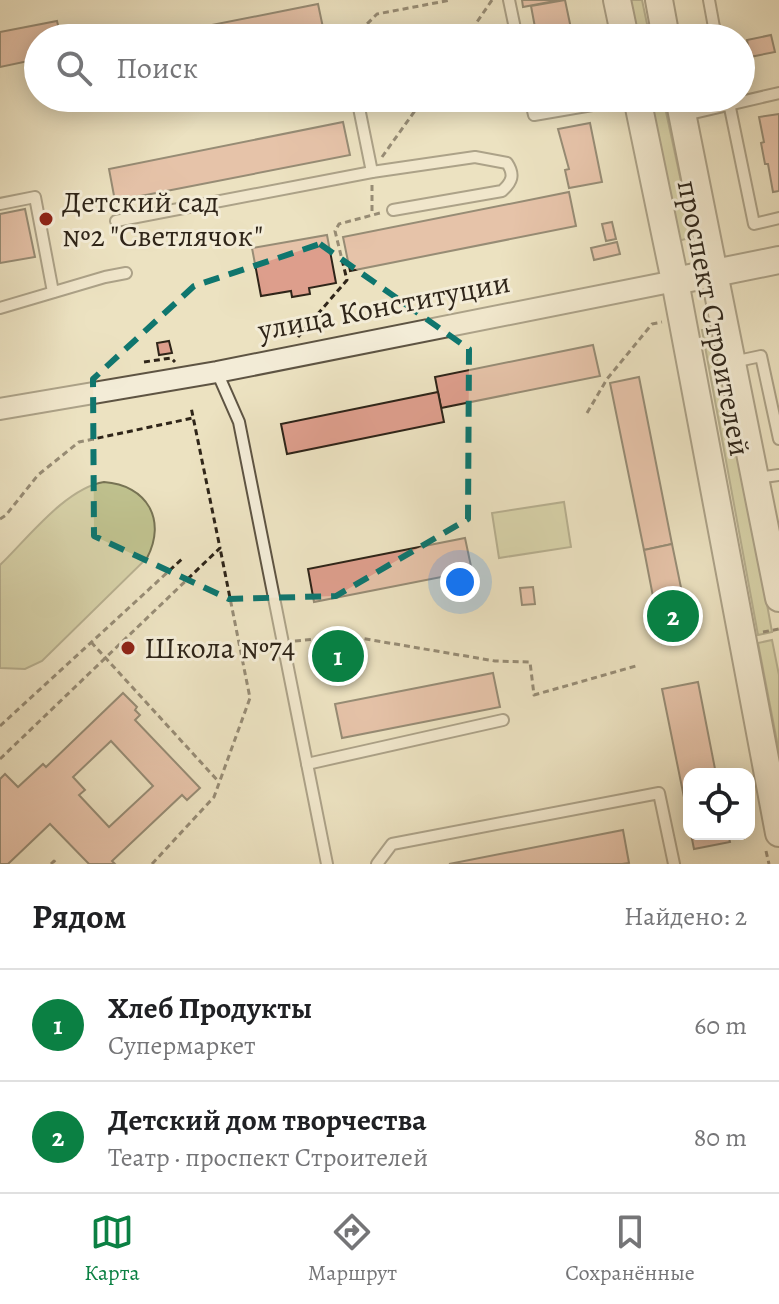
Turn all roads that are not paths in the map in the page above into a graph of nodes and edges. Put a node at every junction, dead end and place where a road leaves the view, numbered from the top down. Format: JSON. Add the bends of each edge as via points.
{"nodes":[{"id":1,"x":509,"y":0,"type":"edge"},
{"id":2,"x":617,"y":0,"type":"edge"},
{"id":3,"x":659,"y":0,"type":"edge"},
{"id":4,"x":709,"y":0,"type":"edge"},
{"id":5,"x":514,"y":24,"type":"edge"},
{"id":6,"x":622,"y":24,"type":"edge"},
{"id":7,"x":663,"y":24,"type":"edge"},
{"id":8,"x":713,"y":24,"type":"edge"},
{"id":9,"x":779,"y":93,"type":"edge"},
{"id":10,"x":755,"y":97,"type":"edge"},
{"id":11,"x":360,"y":112,"type":"edge"},
{"id":12,"x":533,"y":112,"type":"edge"},
{"id":13,"x":552,"y":112,"type":"edge"},
{"id":14,"x":638,"y":112,"type":"edge"},
{"id":15,"x":682,"y":112,"type":"edge"},
{"id":16,"x":731,"y":112,"type":"edge"},
{"id":17,"x":372,"y":172,"type":"junction"},
{"id":18,"x":0,"y":204,"type":"edge"},
{"id":19,"x":393,"y":210,"type":"road end"},
{"id":20,"x":779,"y":218,"type":"edge"},
{"id":21,"x":116,"y":221,"type":"dead end"},
{"id":22,"x":779,"y":260,"type":"edge"},
{"id":23,"x":126,"y":273,"type":"dead end"},
{"id":24,"x":715,"y":273,"type":"junction"},
{"id":25,"x":675,"y":281,"type":"junction"},
{"id":26,"x":53,"y":292,"type":"junction"},
{"id":27,"x":0,"y":308,"type":"edge"},
{"id":28,"x":733,"y":362,"type":"junction"},
{"id":29,"x":217,"y":372,"type":"junction"},
{"id":30,"x":0,"y":409,"type":"edge"},
{"id":31,"x":779,"y":439,"type":"edge"},
{"id":32,"x":767,"y":477,"type":"edge"},
{"id":33,"x":779,"y":598,"type":"edge"},
{"id":34,"x":503,"y":720,"type":"dead end"},
{"id":35,"x":307,"y":764,"type":"junction"},
{"id":36,"x":779,"y":833,"type":"edge"},
{"id":37,"x":327,"y":864,"type":"edge"},
{"id":38,"x":377,"y":864,"type":"edge"},
{"id":39,"x":674,"y":864,"type":"edge"}],
"edges":[{"from":1,"to":5,"type":"lane"},
{"from":2,"to":6,"type":"street"},
{"from":3,"to":7,"type":"street"},
{"from":4,"to":8,"type":"lane"},
{"from":9,"to":10,"type":"lane"},
{"from":11,"to":17,"type":"lane"},
{"from":12,"to":13,"type":"lane"},
{"from":14,"to":25,"type":"street","name":"проспект Строителей"},
{"from":15,"to":24,"type":"street","name":"проспект Строителей"},
{"from":16,"to":20,"type":"lane","via":[[754,224]]},
{"from":17,"to":19,"type":"lane","via":[[475,157],[507,163],[512,171],[511,182],[502,191]]},
{"from":17,"to":21,"type":"lane"},
{"from":18,"to":26,"type":"lane","via":[[35,197]]},
{"from":22,"to":24,"type":"street","name":"улица Конституции"},
{"from":23,"to":26,"type":"lane"},
{"from":24,"to":25,"type":"street","name":"улица Конституции"},
{"from":24,"to":28,"type":"street","name":"проспект Строителей"},
{"from":25,"to":29,"type":"street","name":"улица Конституции"},
{"from":25,"to":36,"type":"street","name":"проспект Строителей"},
{"from":26,"to":27,"type":"lane"},
{"from":28,"to":31,"type":"lane","via":[[761,356]]},
{"from":28,"to":32,"type":"street","name":"проспект Строителей"},
{"from":29,"to":30,"type":"street","name":"улица Конституции"},
{"from":29,"to":35,"type":"lane","via":[[239,422]]},
{"from":32,"to":33,"type":"street","name":"проспект Строителей"},
{"from":34,"to":35,"type":"lane"},
{"from":35,"to":37,"type":"lane"},
{"from":38,"to":39,"type":"lane","via":[[392,844],[659,793]]}]}
